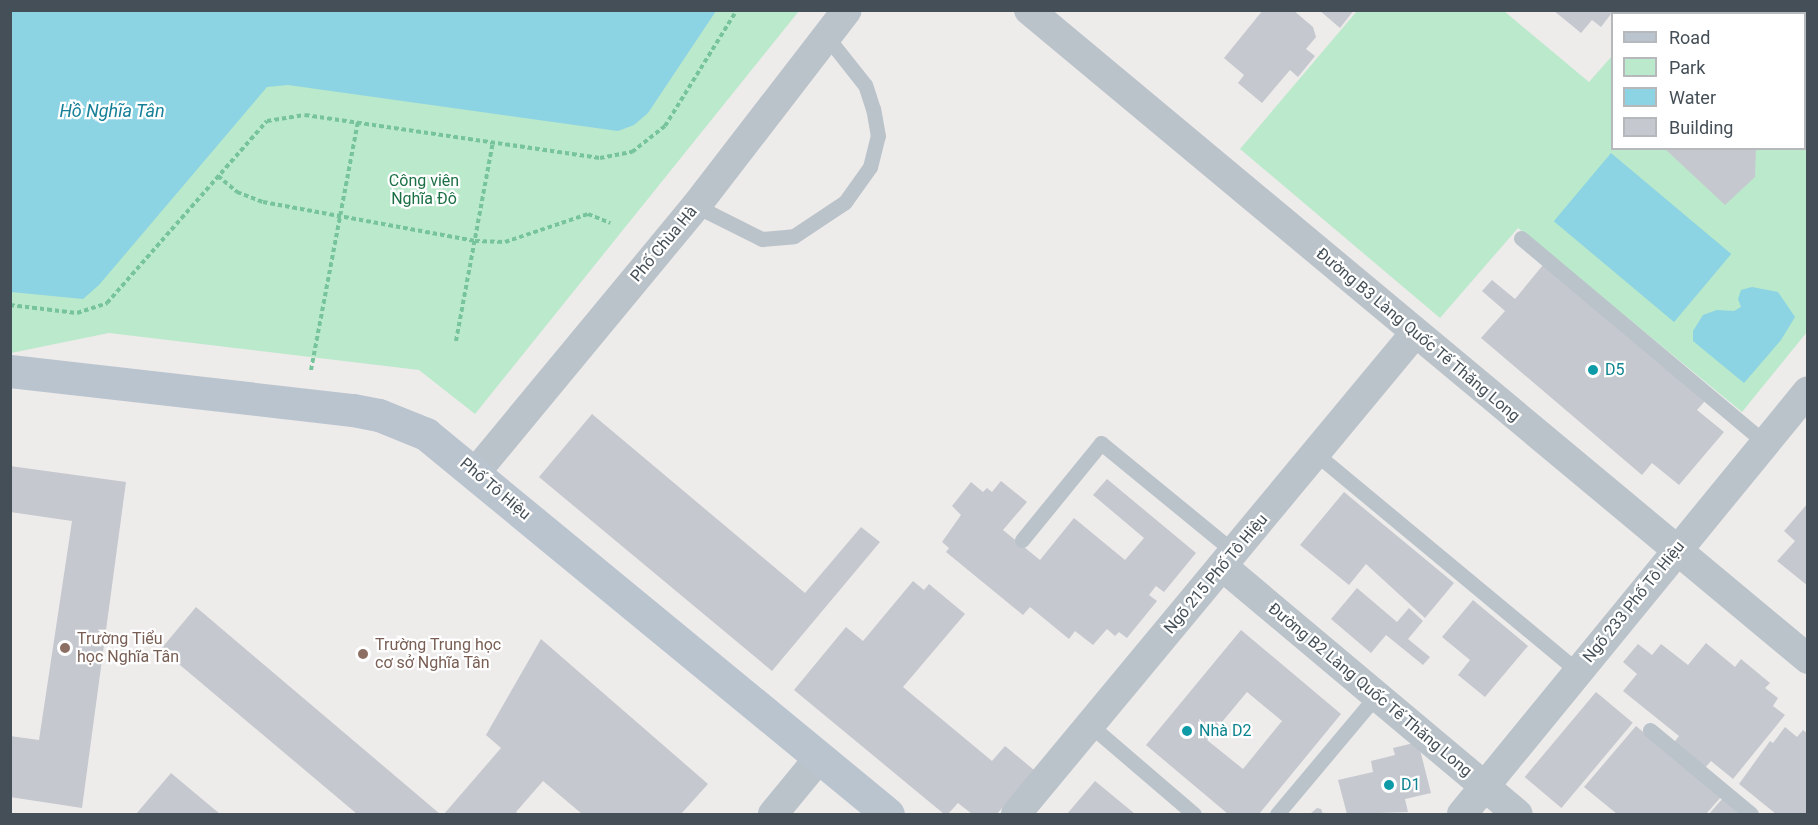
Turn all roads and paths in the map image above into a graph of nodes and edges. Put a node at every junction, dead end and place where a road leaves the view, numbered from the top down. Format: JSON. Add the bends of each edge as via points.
{"nodes":[{"id":1,"x":737,"y":10,"type":"edge"},
{"id":2,"x":847,"y":10,"type":"edge"},
{"id":3,"x":1029,"y":10,"type":"edge"},
{"id":4,"x":827,"y":37,"type":"junction"},
{"id":5,"x":358,"y":122,"type":"junction"},
{"id":6,"x":493,"y":142,"type":"junction"},
{"id":7,"x":218,"y":176,"type":"junction"},
{"id":8,"x":696,"y":207,"type":"junction"},
{"id":9,"x":340,"y":216,"type":"junction"},
{"id":10,"x":610,"y":223,"type":"dead end"},
{"id":11,"x":1521,"y":238,"type":"dead end"},
{"id":12,"x":475,"y":241,"type":"junction"},
{"id":13,"x":10,"y":305,"type":"edge"},
{"id":14,"x":1415,"y":333,"type":"junction"},
{"id":15,"x":456,"y":341,"type":"dead end"},
{"id":16,"x":310,"y":370,"type":"dead end"},
{"id":17,"x":10,"y":371,"type":"edge"},
{"id":18,"x":1808,"y":391,"type":"edge"},
{"id":19,"x":1764,"y":442,"type":"junction"},
{"id":20,"x":1316,"y":453,"type":"junction"},
{"id":21,"x":475,"y":473,"type":"junction"},
{"id":22,"x":1022,"y":540,"type":"dead end"},
{"id":23,"x":1676,"y":550,"type":"junction"},
{"id":24,"x":1228,"y":559,"type":"junction"},
{"id":25,"x":1808,"y":659,"type":"edge"},
{"id":26,"x":1578,"y":671,"type":"junction"},
{"id":27,"x":1376,"y":696,"type":"junction"},
{"id":28,"x":1090,"y":725,"type":"junction"},
{"id":29,"x":1650,"y":729,"type":"dead end"},
{"id":30,"x":819,"y":758,"type":"junction"},
{"id":31,"x":1485,"y":786,"type":"junction"},
{"id":32,"x":773,"y":814,"type":"edge"},
{"id":33,"x":888,"y":814,"type":"edge"},
{"id":34,"x":1016,"y":814,"type":"edge"},
{"id":35,"x":1194,"y":814,"type":"edge"},
{"id":36,"x":1277,"y":814,"type":"edge"},
{"id":37,"x":1462,"y":814,"type":"edge"},
{"id":38,"x":1518,"y":814,"type":"edge"},
{"id":39,"x":1751,"y":814,"type":"edge"}],
"edges":[{"from":1,"to":6,"type":"path","via":[[665,126],[632,152],[600,158]]},
{"from":2,"to":4,"type":"street","name":"Phố Chùa Hà"},
{"from":3,"to":14,"type":"street","name":"Đường B3 Làng Quốc Tế Thăng Long"},
{"from":4,"to":8,"type":"street","name":"Phố Chùa Hà"},
{"from":4,"to":8,"type":"lane","via":[[865,85],[878,136],[870,167],[845,202],[794,236],[762,239]]},
{"from":5,"to":6,"type":"path"},
{"from":5,"to":7,"type":"path","via":[[305,115],[267,121]]},
{"from":5,"to":9,"type":"path"},
{"from":6,"to":12,"type":"path"},
{"from":7,"to":9,"type":"path","via":[[237,192],[263,202]]},
{"from":7,"to":13,"type":"path","via":[[106,303],[77,313]]},
{"from":8,"to":21,"type":"street","name":"Phố Chùa Hà"},
{"from":9,"to":12,"type":"path"},
{"from":9,"to":16,"type":"path"},
{"from":10,"to":12,"type":"path","via":[[588,214],[505,242]]},
{"from":11,"to":19,"type":"lane"},
{"from":12,"to":15,"type":"path"},
{"from":14,"to":20,"type":"street","name":"Ngõ 215 Phố Tô Hiệu"},
{"from":14,"to":23,"type":"street","name":"Đường B3 Làng Quốc Tế Thăng Long"},
{"from":17,"to":21,"type":"street","name":"Phố Tô Hiệu","via":[[379,415],[426,434]]},
{"from":18,"to":19,"type":"street","name":"Ngõ 233 Phố Tô Hiệu"},
{"from":19,"to":23,"type":"street","name":"Ngõ 233 Phố Tô Hiệu"},
{"from":20,"to":24,"type":"street","name":"Ngõ 215 Phố Tô Hiệu"},
{"from":20,"to":26,"type":"lane"},
{"from":21,"to":30,"type":"street","name":"Phố Tô Hiệu"},
{"from":22,"to":24,"type":"lane","via":[[1101,443]]},
{"from":23,"to":25,"type":"street","name":"Đường B3 Làng Quốc Tế Thăng Long"},
{"from":23,"to":26,"type":"street","name":"Ngõ 233 Phố Tô Hiệu"},
{"from":24,"to":27,"type":"street","name":"Đường B2 Làng Quốc Tế Thăng Long"},
{"from":24,"to":28,"type":"street","name":"Ngõ 215 Phố Tô Hiệu"},
{"from":26,"to":31,"type":"street","name":"Ngõ 233 Phố Tô Hiệu"},
{"from":27,"to":31,"type":"street","name":"Đường B2 Làng Quốc Tế Thăng Long"},
{"from":27,"to":36,"type":"lane"},
{"from":28,"to":34,"type":"street","name":"Ngõ 215 Phố Tô Hiệu"},
{"from":28,"to":35,"type":"lane"},
{"from":29,"to":39,"type":"lane"},
{"from":30,"to":32,"type":"street"},
{"from":30,"to":33,"type":"street","name":"Phố Tô Hiệu"},
{"from":31,"to":37,"type":"street","name":"Ngõ 233 Phố Tô Hiệu"},
{"from":31,"to":38,"type":"street","name":"Đường B2 Làng Quốc Tế Thăng Long"}]}
